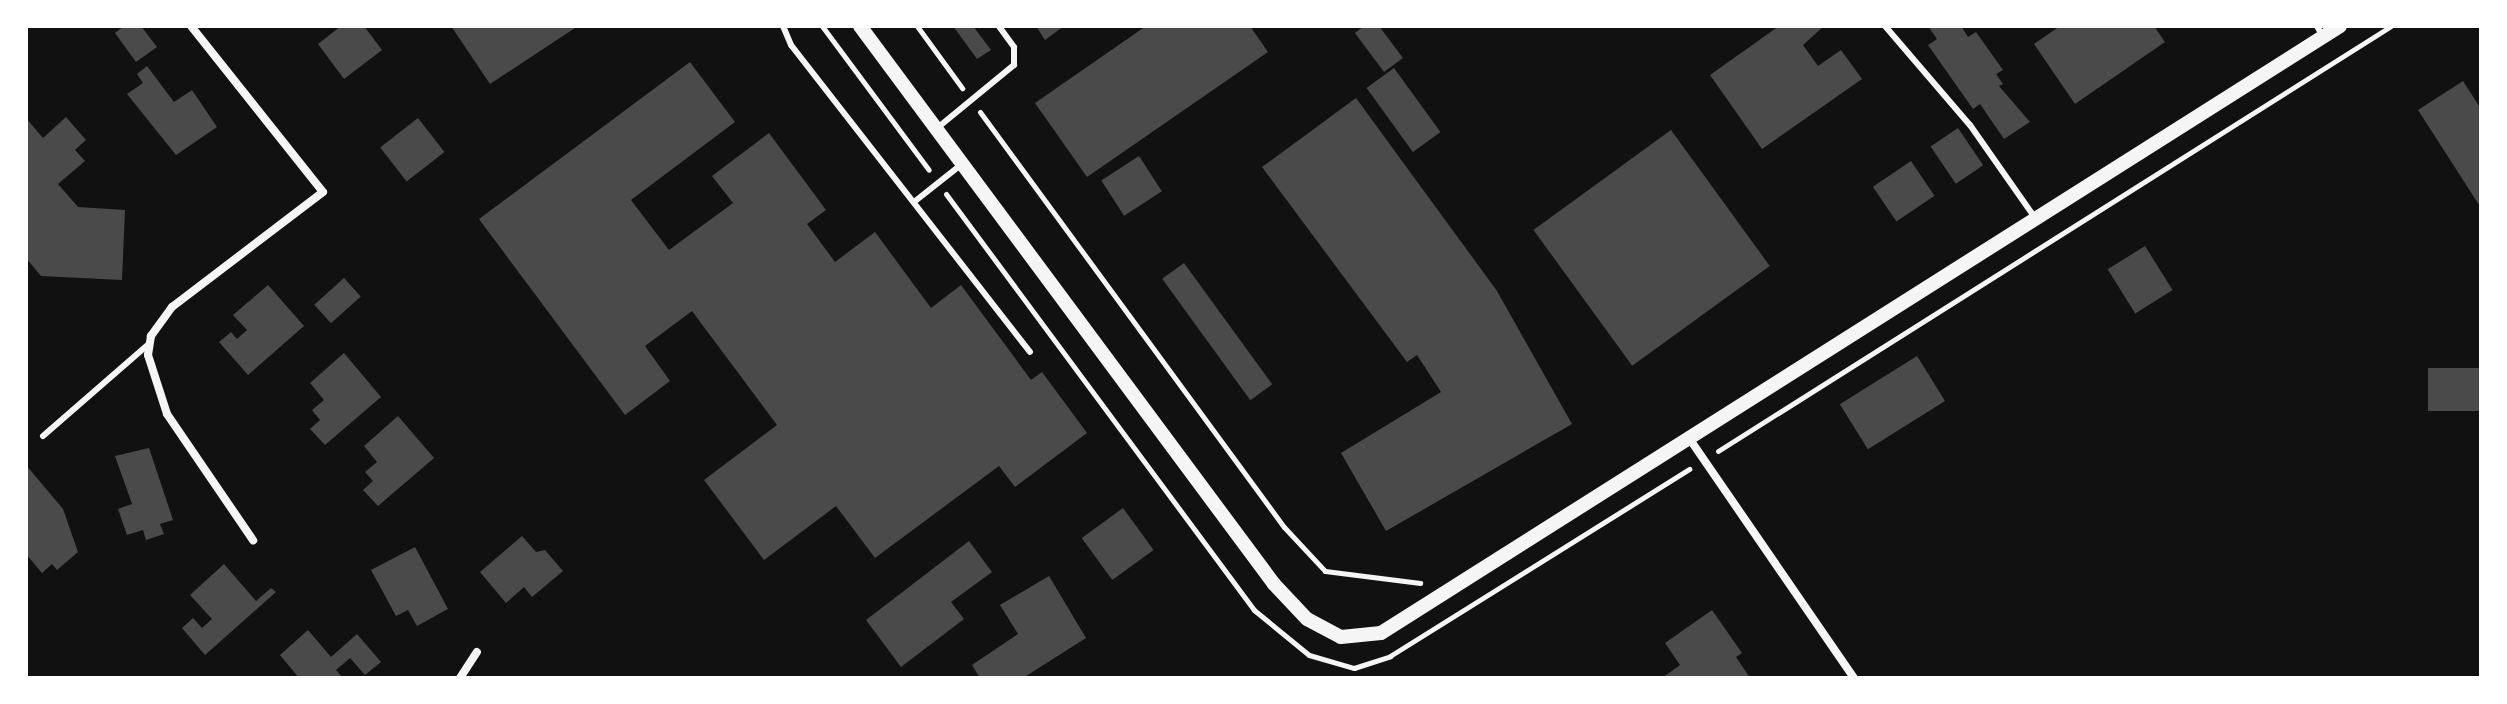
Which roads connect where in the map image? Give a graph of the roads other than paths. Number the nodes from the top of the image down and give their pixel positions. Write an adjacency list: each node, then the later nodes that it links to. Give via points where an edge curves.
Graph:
1 (191, 26): 12 (street, via 323,192 172,307)
2 (783, 26): 10 (lane, via 791,45)
3 (860, 26): 8 (street)
4 (999, 26): 8 (lane, via 1014,47 1014,65)
5 (1885, 26): 11 (lane, via 1970,125)
6 (2340, 26): 7 (street)
7 (2320, 31): 11 (street)
8 (936, 129): 9 (street)
9 (962, 164): 10 (lane); 15 (street, via 1274,584 1307,619 1341,637 1381,633)
10 (914, 202): 13 (lane)
11 (2035, 218): 15 (street)
12 (150, 343): 14 (lane); 16 (street, via 148,355 167,414)
13 (1030, 352)
14 (43, 436)
15 (1688, 437): 19 (street)
16 (253, 540)
17 (477, 652): 18 (street)
18 (460, 678)
19 (1854, 678)

